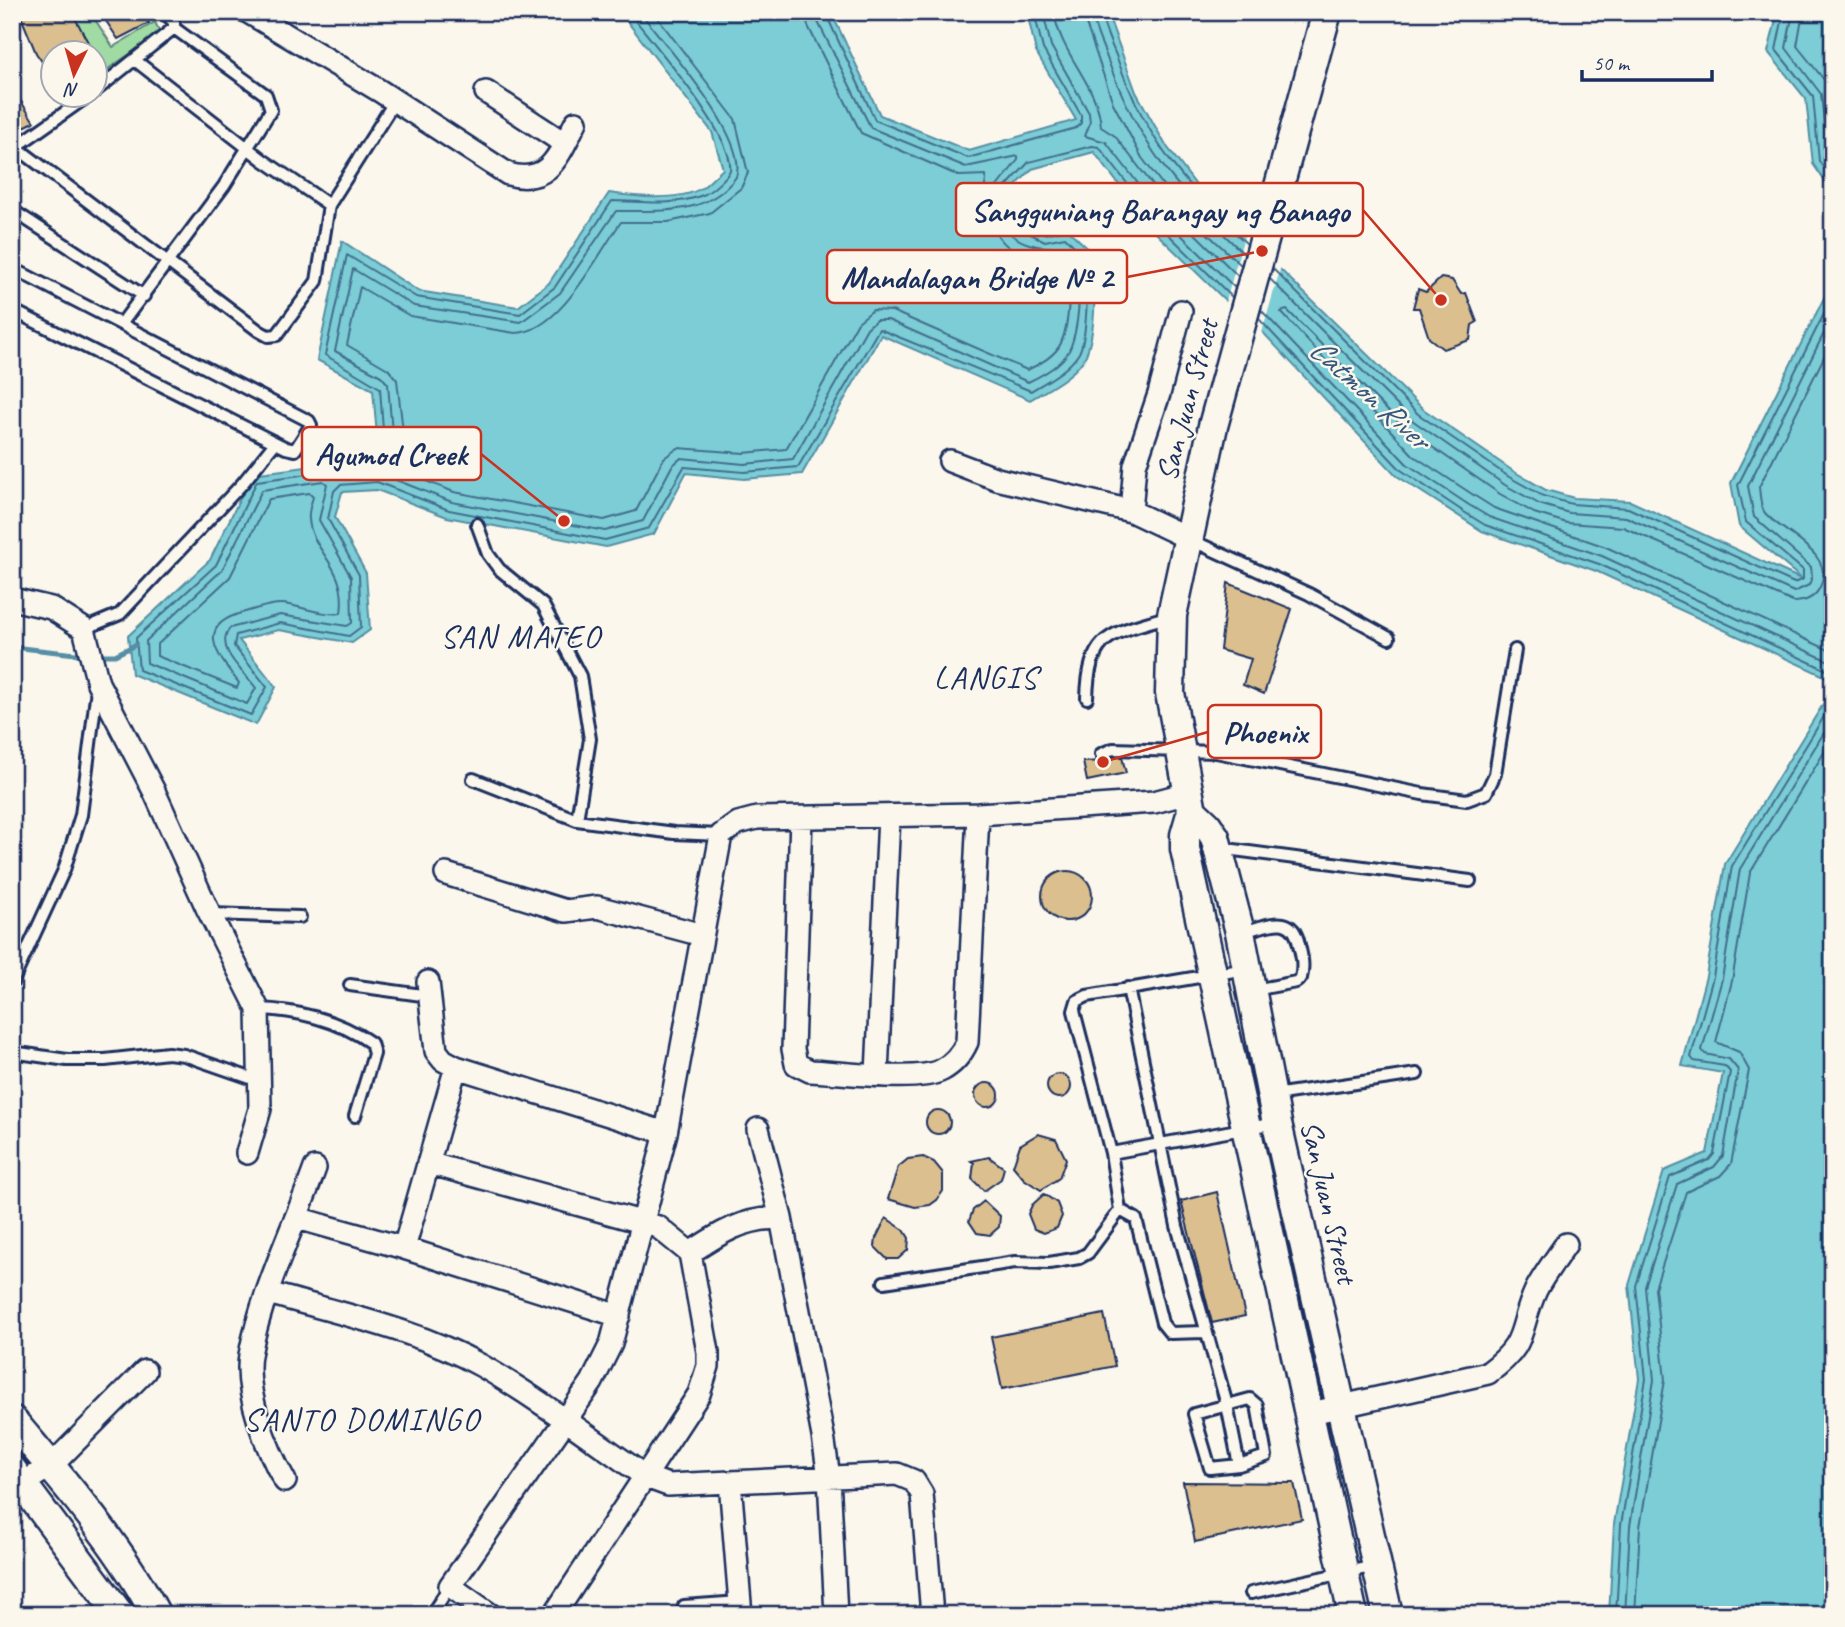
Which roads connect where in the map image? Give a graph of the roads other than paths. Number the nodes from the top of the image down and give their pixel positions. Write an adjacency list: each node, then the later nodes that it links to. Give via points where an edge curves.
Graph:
1 (164, 12): 4 (lane)
2 (248, 12): 8 (street)
3 (1326, 12): 26 (main road, San Juan Street)
4 (174, 28): 5 (lane); 13 (lane, via 271,103)
5 (136, 61): 6 (lane); 13 (lane)
6 (108, 82)
7 (486, 92): 11 (street)
8 (395, 101): 11 (street, via 521,178 545,172); 14 (lane)
9 (71, 108): 12 (lane)
10 (576, 122): 11 (street)
11 (565, 143)
12 (14, 148): 16 (lane)
13 (248, 149): 14 (lane); 16 (lane)
14 (329, 205): 16 (lane, via 317,281 277,335 259,331)
15 (12, 209): 18 (lane)
16 (167, 264): 18 (lane)
17 (12, 268): 21 (lane)
18 (144, 296): 21 (lane)
19 (12, 310): 22 (lane)
20 (1181, 311): 24 (street, via 1135,465)
21 (122, 323): 22 (lane, via 309,421 295,450)
22 (275, 443): 29 (lane, via 120,614)
23 (950, 461): 24 (street, via 997,479)
24 (1131, 511): 26 (street)
25 (477, 524): 41 (lane, via 499,569 543,605 580,676 590,739)
26 (1188, 538): 28 (main road, San Juan Street); 30 (lane, via 1310,594)
27 (12, 599): 29 (street, via 51,608)
28 (1172, 615): 33 (lane, via 1117,632 1093,652); 34 (main road, San Juan Street, via 1170,693)
29 (85, 633): 32 (street)
30 (1389, 638)
31 (1515, 650): 34 (lane, via 1495,774 1486,793 1467,800 1216,752)
32 (97, 679): 46 (street); 52 (lane, via 81,815 64,870)
33 (1087, 698)
34 (1180, 750): 35 (lane, via 1113,748); 37 (main road, San Juan Street)
35 (1101, 754)
36 (473, 779): 41 (lane)
37 (1190, 802): 38 (street); 43 (main road, San Juan Street); 50 (main road, San Juan Street, via 1185,849)
38 (978, 814): 39 (street); 59 (street, via 967,1042 940,1071 918,1076)
39 (889, 816): 40 (street); 59 (street)
40 (801, 818): 42 (street, via 746,820); 59 (street, via 794,1057 801,1068 810,1070)
41 (577, 820): 42 (lane)
42 (721, 835): 49 (street)
43 (1218, 848): 45 (lane); 48 (main road, San Juan Street)
44 (446, 874): 49 (street, via 566,911 597,907)
45 (1470, 881)
46 (210, 914): 47 (lane); 56 (street)
47 (300, 917)
48 (1240, 932): 51 (main road, San Juan Street); 51 (lane, via 1282,923 1297,931 1301,978 1296,982)
49 (702, 935): 67 (street)
50 (1211, 976): 51 (lane); 54 (lane); 66 (main road, San Juan Street)
51 (1249, 980): 62 (main road, San Juan Street)
52 (12, 983)
53 (350, 985): 55 (lane)
54 (1128, 988): 68 (lane); 70 (lane, via 1087,996 1077,1001 1074,1012)
55 (429, 989): 58 (street, via 436,1051)
56 (258, 1009): 61 (street); 63 (lane, via 309,1015 371,1043 374,1054)
57 (12, 1052): 61 (lane, via 68,1060 184,1055)
58 (456, 1067): 67 (street); 71 (street)
59 (877, 1074)
60 (1417, 1074): 62 (lane)
61 (260, 1081): 69 (street, via 260,1109)
62 (1271, 1095): 64 (main road, San Juan Street)
63 (355, 1116)
64 (1277, 1123): 66 (lane); 86 (main road, San Juan Street)
65 (758, 1129): 75 (street)
66 (1244, 1129): 68 (lane); 87 (main road, San Juan Street)
67 (666, 1133): 76 (street)
68 (1160, 1144): 70 (lane); 83 (lane)
69 (247, 1153)
70 (1111, 1153): 73 (lane)
71 (428, 1163): 76 (street); 78 (street)
72 (315, 1168): 74 (street)
73 (1120, 1210): 80 (lane, via 1088,1253 1079,1258 1015,1262); 83 (lane, via 1136,1219 1162,1323 1170,1333)
74 (297, 1218): 78 (street); 81 (street)
75 (780, 1218): 79 (street, via 738,1223); 93 (street)
76 (645, 1223): 79 (street, via 658,1227); 82 (street)
77 (1566, 1244): 86 (street, via 1536,1290 1521,1341 1510,1357 1488,1373)
78 (404, 1248): 82 (street)
79 (690, 1253): 94 (street, via 708,1366 699,1394)
80 (884, 1282)
81 (269, 1293): 89 (street, via 399,1330 446,1349 482,1366); 95 (street, via 250,1356 253,1395 272,1459)
82 (619, 1316): 89 (street, via 603,1363)
83 (1205, 1332): 85 (lane)
84 (145, 1371): 91 (street)
85 (1227, 1405): 90 (lane); 90 (lane, via 1255,1401 1267,1448 1262,1460); 90 (lane, via 1197,1411 1193,1420 1210,1468)
86 (1341, 1407): 87 (street); 97 (main road, San Juan Street)
87 (1307, 1414): 98 (main road, San Juan Street)
88 (12, 1420): 91 (main road)
89 (566, 1421): 94 (street); 99 (street)
90 (1239, 1465)
91 (51, 1466): 92 (street); 104 (main road, via 142,1587)
92 (18, 1476): 103 (main road)
93 (829, 1477): 96 (street); 108 (street); 109 (street, via 897,1474 914,1480 922,1494)
94 (646, 1478): 96 (street, via 668,1485); 107 (street)
95 (285, 1481)
96 (730, 1482): 102 (street)
97 (1375, 1566): 98 (lane); 111 (main road, San Juan Street)
98 (1342, 1572): 100 (lane); 110 (main road, San Juan Street)
99 (450, 1587): 105 (lane); 106 (street)
100 (1251, 1592)
101 (684, 1606): 102 (lane)
102 (740, 1608)
103 (120, 1615)
104 (156, 1615)
105 (431, 1615)
106 (491, 1615)
107 (554, 1615)
108 (836, 1615)
109 (932, 1615)
110 (1353, 1615)
111 (1388, 1615)

